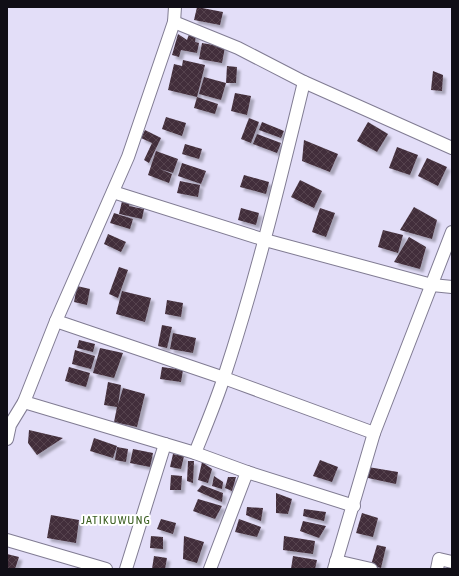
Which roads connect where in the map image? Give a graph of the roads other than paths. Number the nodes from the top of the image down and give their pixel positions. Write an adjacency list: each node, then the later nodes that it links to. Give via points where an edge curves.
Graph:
1 (175, 7): 2 (street)
2 (174, 22): 3 (street, via 238,48); 5 (street, via 144,113)
3 (304, 82): 4 (street); 7 (street)
4 (452, 148)
5 (113, 192): 7 (street); 10 (street)
6 (452, 232): 8 (street)
7 (265, 240): 8 (street); 11 (street)
8 (432, 285): 9 (street); 14 (street)
9 (452, 287)
10 (56, 321): 11 (street); 12 (street)
11 (224, 378): 14 (street); 17 (street)
12 (24, 402): 13 (street); 16 (street)
13 (8, 425): 15 (street)
14 (374, 433): 19 (street)
15 (7, 439)
16 (165, 444): 17 (street); 24 (street)
17 (195, 453): 18 (street)
18 (247, 472): 19 (street); 25 (street)
19 (354, 506): 22 (street)
20 (7, 540): 23 (street)
21 (452, 562): 27 (street, via 439,559)
22 (335, 565): 26 (street)
23 (106, 569)
24 (126, 569)
25 (210, 569)
26 (371, 569)
27 (437, 569)

